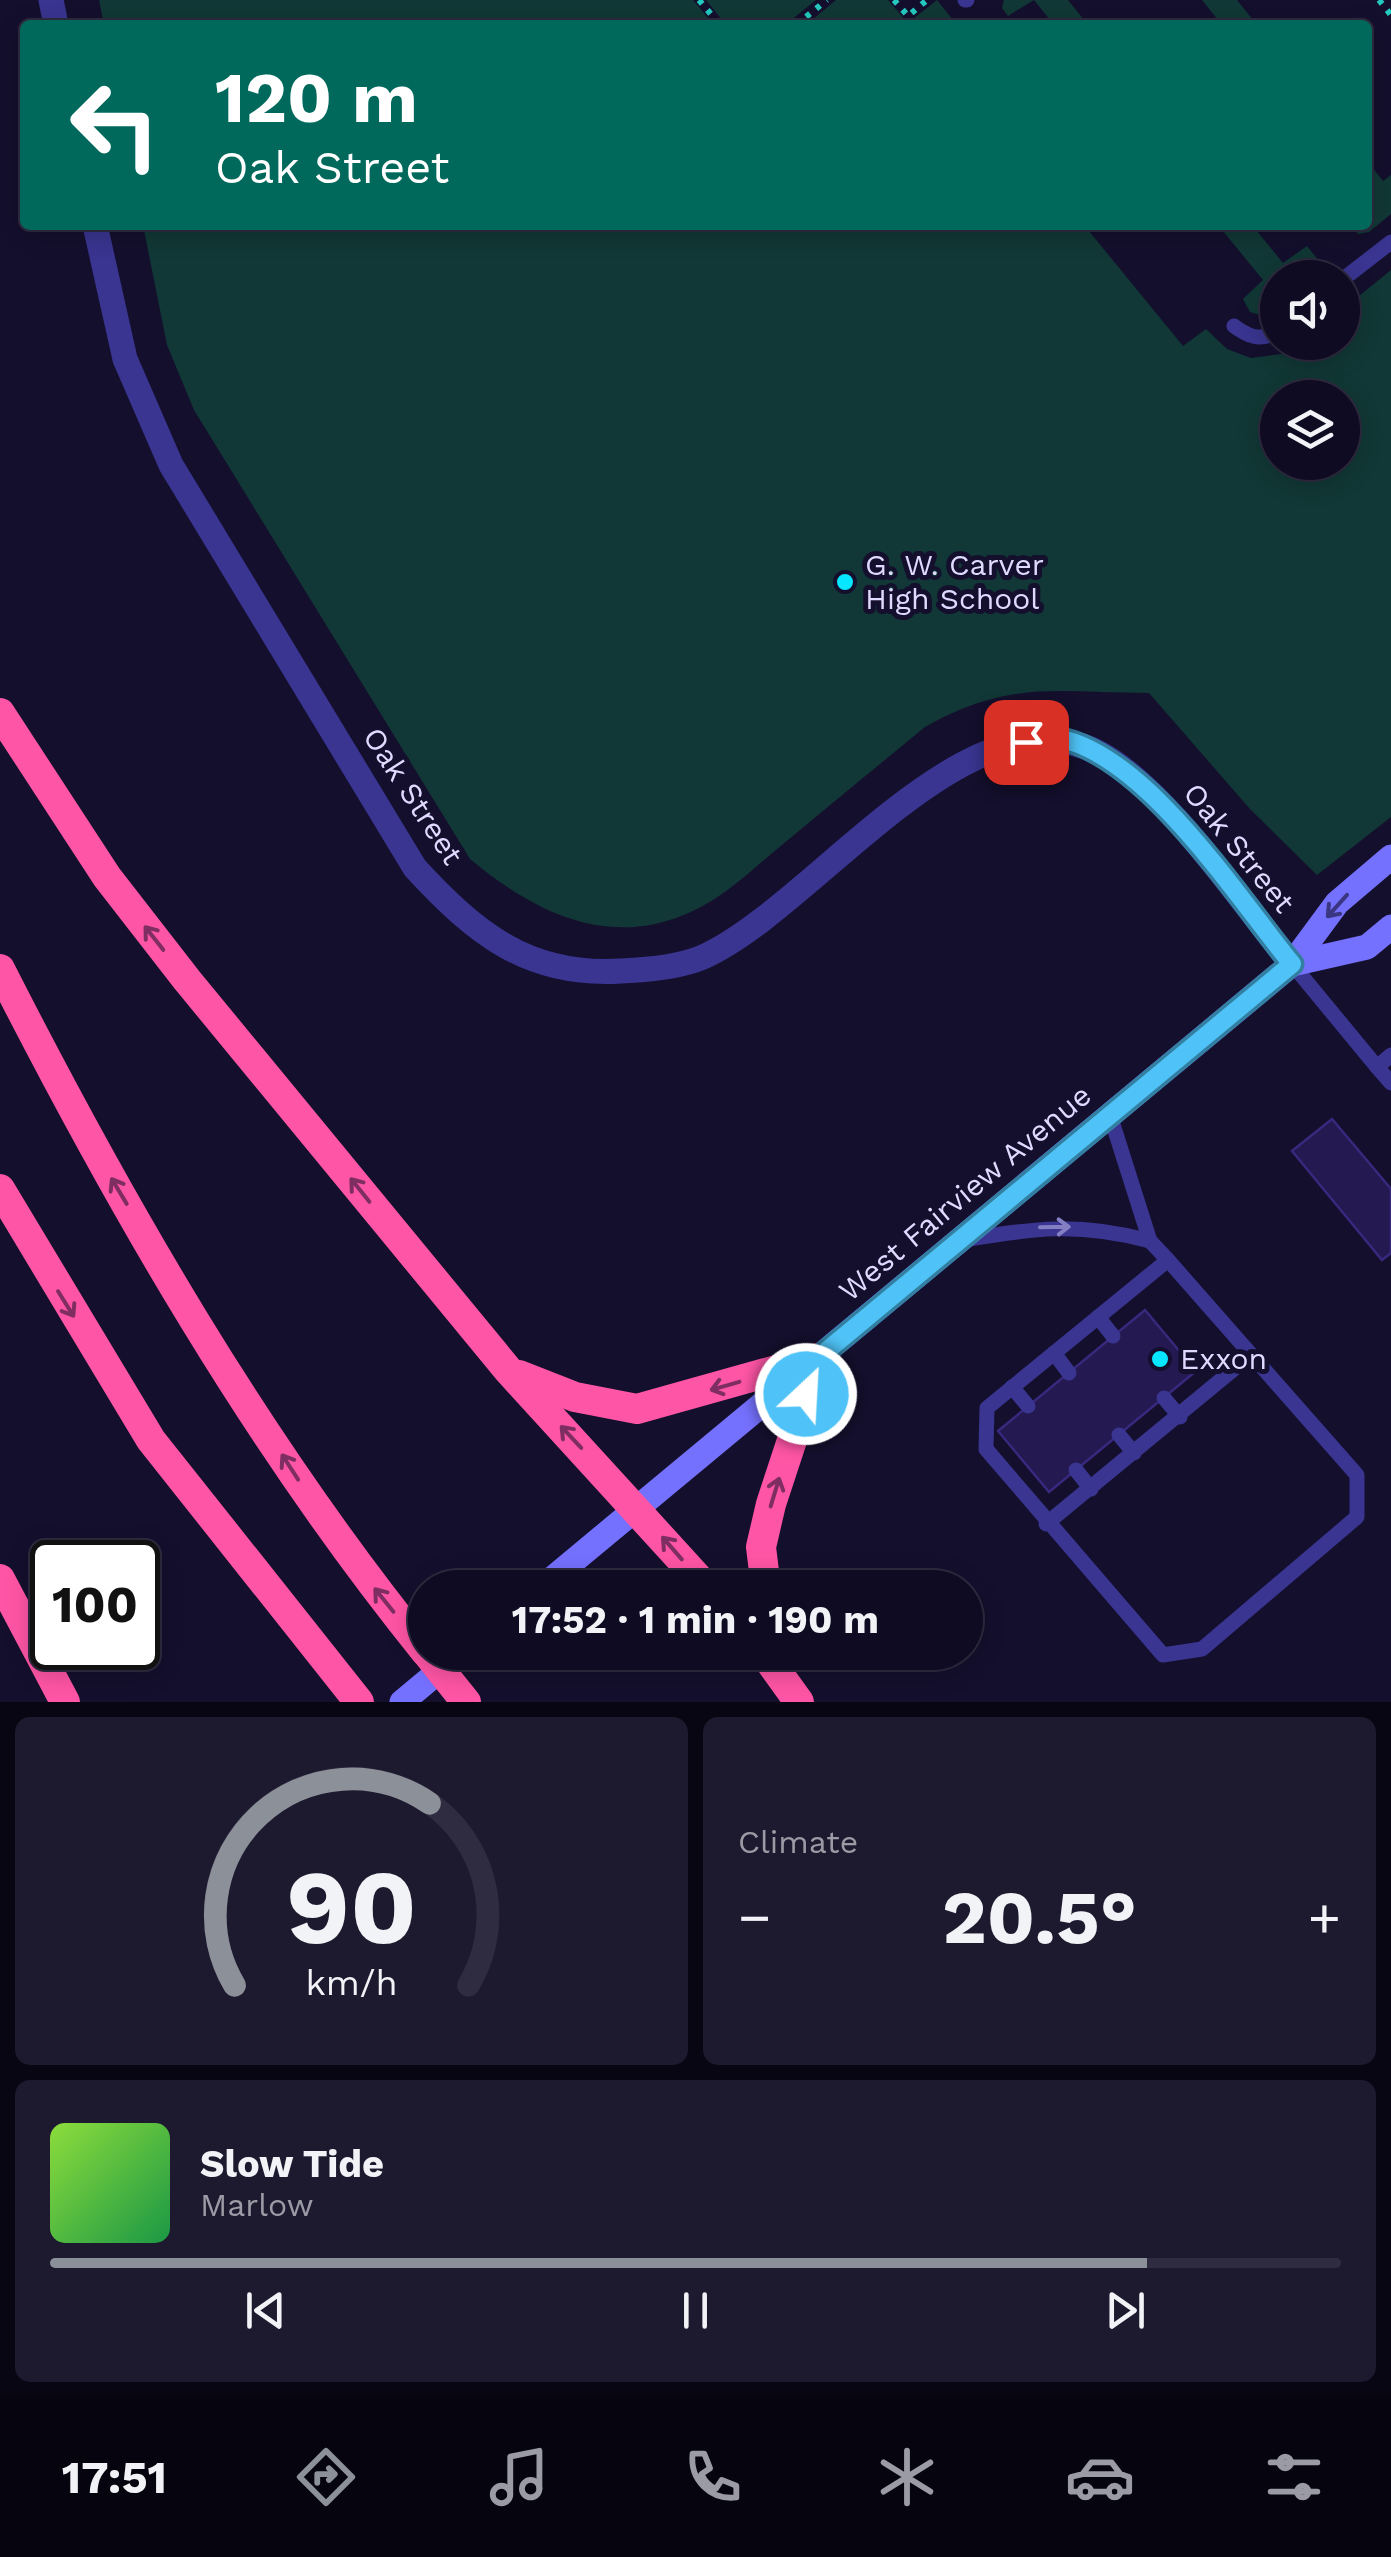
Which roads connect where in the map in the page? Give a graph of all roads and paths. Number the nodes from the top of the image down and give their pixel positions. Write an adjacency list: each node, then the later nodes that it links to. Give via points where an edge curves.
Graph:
1 (700, 0): 7 (path)
2 (827, 0): 8 (path)
3 (894, 0): 4 (path, via 908,16)
4 (927, 0)
5 (1379, 0): 6 (path)
6 (1391, 15)
7 (716, 20)
8 (802, 20)
9 (96, 230): 17 (street, Oak Street, via 125,359 170,466 414,868 461,917 520,956 580,974 700,958 760,924 943,773 998,747 1054,737 1098,753 1145,784)
10 (1391, 242): 11 (lane)
11 (1360, 266)
12 (1234, 326): 13 (lane)
13 (1260, 338)
14 (0, 713): 32 (highway, one-way to 14, via 107,877)
15 (1391, 857): 17 (main road, West Fairview Avenue, one-way to 17, via 1338,903)
16 (1391, 928): 17 (main road, West Fairview Avenue, via 1366,947)
17 (1292, 964): 20 (lane); 22 (main road, West Fairview Avenue)
18 (0, 969): 48 (highway, one-way to 18, via 343,1549 194,1316 74,1114)
19 (1391, 1055): 20 (lane)
20 (1377, 1067): 21 (lane)
21 (1391, 1083)
22 (1110, 1115): 24 (main road, West Fairview Avenue); 25 (lane)
23 (0, 1189): 55 (highway, one-way to 55, via 151,1440)
24 (959, 1241): 25 (lane, one-way to 25, via 1049,1226 1103,1228); 31 (main road, West Fairview Avenue)
25 (1150, 1241): 26 (lane)
26 (1168, 1260): 27 (lane); 30 (lane)
27 (1098, 1317): 28 (lane); 29 (lane)
28 (1113, 1336)
29 (1054, 1353): 33 (lane); 34 (lane)
30 (1251, 1355): 37 (lane); 43 (lane, via 1357,1475 1357,1517 1202,1649 1162,1656)
31 (818, 1358): 32 (highway, one-way to 32, via 637,1408 575,1397); 42 (main road, West Fairview Avenue); 46 (highway, one-way to 31, via 770,1504)
32 (508, 1370): 42 (highway, one-way to 32)
33 (1069, 1373)
34 (1012, 1387): 36 (lane); 43 (lane, via 987,1408 986,1450)
35 (1164, 1398): 37 (lane)
36 (1028, 1406)
37 (1180, 1417): 39 (lane)
38 (1118, 1435): 39 (lane)
39 (1134, 1453): 41 (lane)
40 (1076, 1470): 41 (lane)
41 (1091, 1489): 43 (lane)
42 (638, 1508): 44 (main road, West Fairview Avenue); 45 (highway, one-way to 42)
43 (1046, 1524)
44 (563, 1570)
45 (691, 1570)
46 (764, 1570)
47 (0, 1580): 54 (highway)
48 (408, 1631)
49 (440, 1670): 57 (highway, bridge)
50 (440, 1670): 56 (main road)
51 (776, 1670): 53 (highway)
52 (786, 1670): 53 (highway)
53 (796, 1698)
54 (64, 1702)
55 (359, 1702)
56 (402, 1702)
57 (466, 1702)

